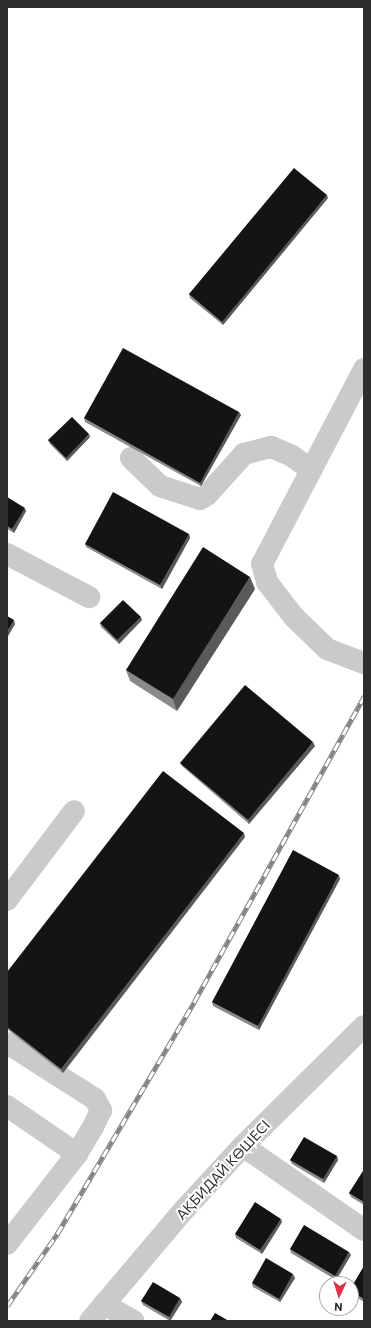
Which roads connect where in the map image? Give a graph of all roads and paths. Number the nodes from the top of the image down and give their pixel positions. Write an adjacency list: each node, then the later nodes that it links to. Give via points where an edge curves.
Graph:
1 (364, 369): 3 (street)
2 (131, 458): 3 (street, via 160,486 200,499 207,495 244,454 271,447 292,456)
3 (311, 470): 6 (street, via 262,564 267,582 294,617 327,649)
4 (7, 554): 5 (street)
5 (89, 597)
6 (364, 663)
7 (74, 811): 8 (street)
8 (7, 900)
9 (364, 1026): 12 (street, АҚБИДАЙ КӨШЕСІ)
10 (7, 1043): 13 (street, via 95,1099 101,1110)
11 (7, 1106): 13 (street)
12 (243, 1146): 14 (street); 16 (street, АҚБИДАЙ КӨШЕСІ, via 183,1211)
13 (77, 1154): 15 (street)
14 (364, 1230)
15 (7, 1244)
16 (104, 1304): 17 (street, АҚБИДАЙ КӨШЕСІ); 18 (street)
17 (90, 1321)
18 (134, 1321)

